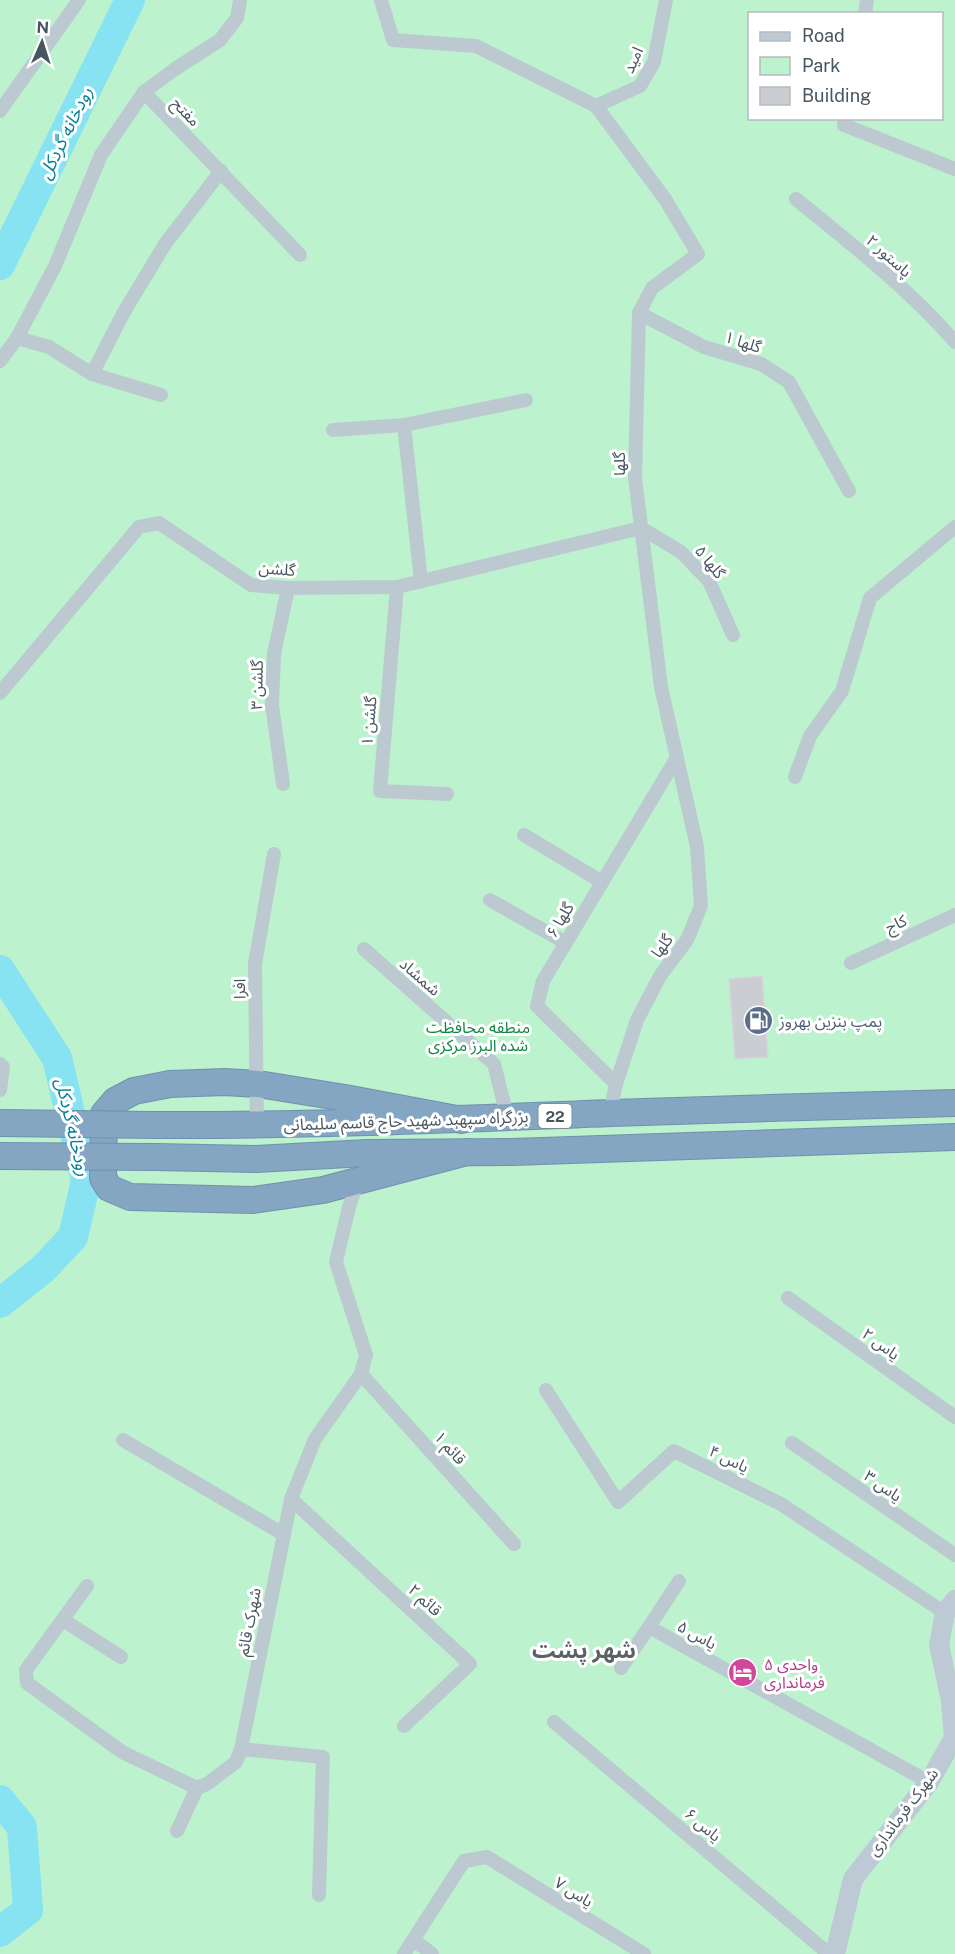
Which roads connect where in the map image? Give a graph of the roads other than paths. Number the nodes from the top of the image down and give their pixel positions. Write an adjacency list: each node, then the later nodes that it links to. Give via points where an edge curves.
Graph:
1 (79, 0): 7 (street)
2 (240, 0): 5 (street, مفتح, via 237,18 220,40)
3 (381, 0): 6 (street, گلها, via 393,40 476,46)
4 (666, 0): 6 (street, امید, via 654,62 640,86)
5 (144, 92): 10 (street, مفتح); 14 (street, via 101,155 55,266)
6 (596, 106): 13 (street, گلها, via 665,200 698,254 652,288)
7 (0, 111)
8 (845, 122): 9 (street)
9 (955, 169)
10 (221, 171): 12 (street, مفتح); 17 (street, via 165,244)
11 (796, 199): 15 (street, پاستور ۲, via 867,257)
12 (300, 255)
13 (639, 313): 22 (street, گلها ۱, via 704,347 761,364 789,382); 24 (street, گلها, via 635,478)
14 (17, 338): 16 (street); 17 (street, via 49,347)
15 (955, 342)
16 (0, 361)
17 (92, 374): 18 (street)
18 (161, 395)
19 (526, 400): 20 (street)
20 (404, 425): 21 (street); 25 (street)
21 (333, 430)
22 (849, 491)
23 (955, 526): 31 (street, via 870,598 842,691 810,736)
24 (641, 528): 25 (street, گلشن); 28 (street, گلها ۵, via 681,552 709,581); 30 (street, گلها, via 662,687)
25 (421, 581): 27 (street, گلشن)
26 (288, 588): 27 (street, گلشن); 29 (street, گلشن, via 252,585 159,523 139,527); 32 (street, گلشن ۳, via 274,654 272,705)
27 (397, 588): 33 (street, گلشن ۱, via 380,791)
28 (733, 635)
29 (0, 693)
30 (676, 759): 36 (street, گلها ۶); 44 (street, گلها, via 697,847 701,906 687,940 660,976 638,1020)
31 (795, 777)
32 (283, 784)
33 (447, 794)
34 (524, 835): 36 (street)
35 (274, 854): 43 (street, افرا, via 255,964)
36 (602, 882): 39 (street, گلها ۶)
37 (490, 900): 39 (street)
38 (955, 915): 41 (street, کاج)
39 (566, 943): 44 (street, گلها ۶, via 543,981 537,1006)
40 (364, 949): 48 (street, شمشاد, via 494,1064)
41 (851, 963)
42 (0, 1064): 45 (street)
43 (258, 1084): 49 (highway); 51 (street, افرا); 56 (highway, via 170,1084 135,1091 115,1101 104,1114 103,1178 109,1188 130,1197 254,1200 323,1190)
44 (616, 1084): 47 (street, گلها)
45 (0, 1090)
46 (955, 1103): 47 (highway, بزرگراه سپهبد شهید حاج قاسم سلیمانی / 22)
47 (610, 1113): 48 (highway, بزرگراه سپهبد شهید حاج قاسم سلیمانی / 22)
48 (508, 1119): 49 (highway, بزرگراه سپهبد شهید حاج قاسم سلیمانی / 22)
49 (462, 1120): 51 (highway, بزرگراه سپهبد شهید حاج قاسم سلیمانی / 22)
50 (0, 1123): 51 (highway, بزرگراه سپهبد شهید حاج قاسم سلیمانی / 22, bridge)
51 (257, 1126)
52 (955, 1137): 53 (highway, بزرگراه سپهبد شهید حاج قاسم سلیمانی / 22)
53 (467, 1152): 54 (highway, بزرگراه سپهبد شهید حاج قاسم سلیمانی / 22); 56 (highway)
54 (368, 1153): 55 (highway, بزرگراه سپهبد شهید حاج قاسم سلیمانی / 22, bridge, via 256,1159); 56 (street)
55 (0, 1156)
56 (358, 1180): 58 (street, via 336,1262 366,1355)
57 (788, 1298): 60 (street, یاس ۲)
58 (361, 1374): 63 (street, شهرک قائم, via 315,1439); 65 (street, قائم ۱)
59 (546, 1390): 69 (street, یاس ۴, via 618,1502 674,1450 781,1504)
60 (955, 1417)
61 (123, 1440): 64 (street)
62 (792, 1443): 66 (street, یاس ۳)
63 (291, 1498): 64 (street, شهرک قائم); 75 (street, قائم ۲, via 470,1664)
64 (283, 1534): 76 (street, شهرک قائم)
65 (514, 1544)
66 (955, 1556)
67 (679, 1581): 71 (street)
68 (87, 1586): 70 (street)
69 (950, 1606): 77 (street, شهرک فرمانداری, via 939,1645 954,1738)
70 (63, 1620): 72 (street); 78 (street, via 26,1670 27,1683 122,1752)
71 (649, 1627): 73 (street); 77 (street, یاس ۵)
72 (121, 1656)
73 (621, 1668)
74 (554, 1722): 85 (street, یاس ۶)
75 (404, 1726)
76 (241, 1749): 78 (street, شهرک قائم, via 237,1762); 80 (street, via 323,1757)
77 (929, 1782): 86 (street, شهرک فرمانداری, via 853,1879)
78 (197, 1788): 79 (street)
79 (177, 1831)
80 (319, 1894)
81 (414, 1940): 82 (street); 83 (street); 84 (street, یاس ۷, via 464,1861 488,1857)
82 (404, 1954)
83 (432, 1954)
84 (644, 1954)
85 (829, 1954)
86 (835, 1954)

